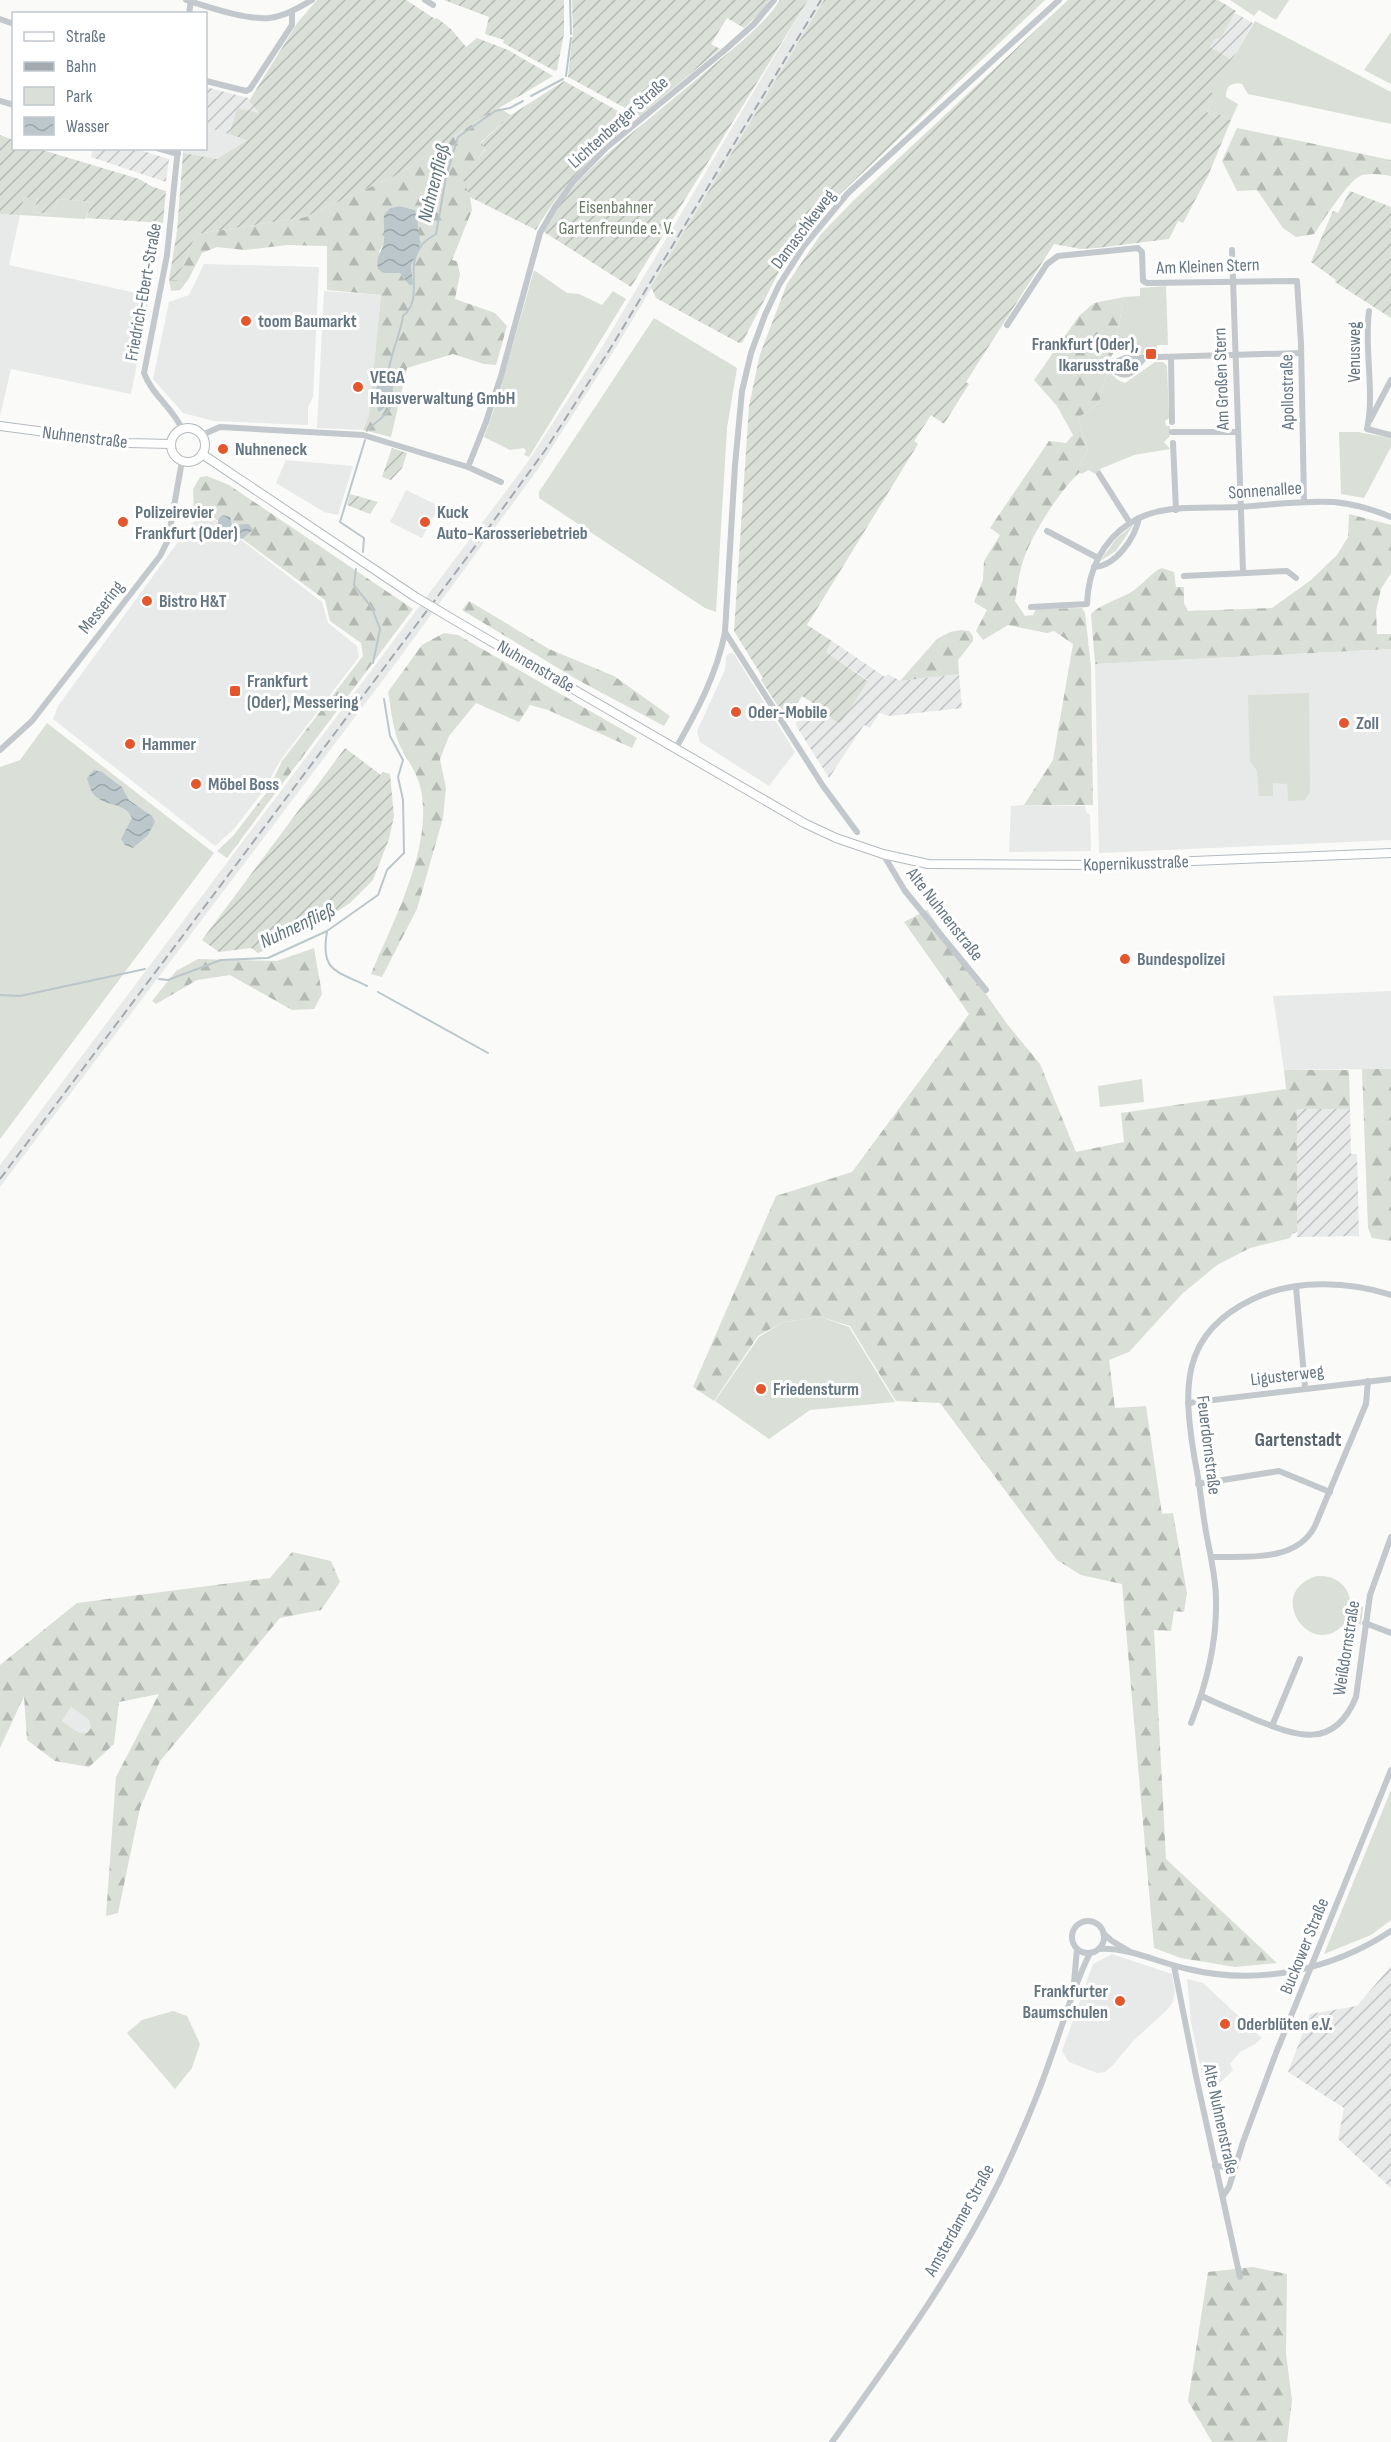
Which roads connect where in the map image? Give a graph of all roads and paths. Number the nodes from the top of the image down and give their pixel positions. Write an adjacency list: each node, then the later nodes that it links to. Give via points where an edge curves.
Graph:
1 (189, 0): 7 (street, via 248,16 268,18)
2 (312, 0): 7 (street)
3 (425, 0): 6 (street)
4 (774, 0): 34 (street, Lichtenberger Straße, via 725,50 606,148 555,207 540,233 501,376)
5 (1059, 0): 50 (street, Damaschkeweg, via 848,193 804,246 779,285 751,353 742,391)
6 (433, 4)
7 (292, 11): 8 (street, via 292,24 250,89)
8 (207, 81)
9 (178, 151): 25 (street, Friedrich-Ebert-Straße, via 167,255 144,373)
10 (1232, 250): 11 (street, Am Großen Stern)
11 (1233, 280): 12 (street, Am Kleinen Stern); 14 (street, Am Kleinen Stern, via 1147,283 1142,278 1142,252 1138,248 1063,255 1047,264); 16 (street, Am Großen Stern)
12 (1297, 281): 15 (street, Apollostraße)
13 (1369, 311): 20 (street, Venusweg)
14 (1007, 325)
15 (1301, 353): 16 (street); 37 (street, Apollostraße)
16 (1235, 355): 17 (street); 27 (street, Am Großen Stern)
17 (1171, 357): 18 (street); 22 (street)
18 (1144, 358): 18 (street, via 1118,361 1116,372 1130,374)
19 (1391, 380): 21 (street, Venusweg)
20 (1369, 393): 21 (street, Venusweg); 23 (street, Venusweg)
21 (1382, 396): 23 (street, Venusweg)
22 (1172, 422)
23 (1368, 423): 29 (street, via 1367,429)
24 (0, 426): 31 (main road, Nuhnenstraße)
25 (182, 429): 28 (main road, via 193,429); 31 (main road)
26 (1172, 432): 27 (street)
27 (1238, 432): 38 (street, Am Großen Stern)
28 (202, 435): 32 (main road); 34 (street, via 220,427 363,435)
29 (1391, 435)
30 (1173, 443): 39 (street)
31 (171, 444): 33 (main road)
32 (202, 454): 33 (main road, via 195,460); 51 (main road, Nuhnenstraße, bridge, via 414,596)
33 (182, 461): 52 (street, Messering, via 168,540 160,556 32,721)
34 (468, 466): 36 (street)
35 (1099, 474): 42 (street)
36 (501, 482)
37 (1304, 502): 38 (street, Sonnenallee); 40 (street, Sonnenallee, via 1352,504)
38 (1240, 507): 39 (street, Sonnenallee); 46 (street, Am Großen Stern)
39 (1176, 510): 41 (street, Sonnenallee)
40 (1391, 517)
41 (1139, 518): 42 (street, Sonnenallee); 45 (street, via 1124,549)
42 (1130, 523): 44 (street, Sonnenallee, via 1109,541)
43 (1047, 531): 44 (street)
44 (1098, 558): 45 (street, Sonnenallee)
45 (1094, 567): 49 (street, Sonnenallee, via 1087,604)
46 (1243, 571): 47 (street); 48 (street, via 1287,571)
47 (1184, 576)
48 (1296, 578)
49 (1031, 607)
50 (725, 632): 51 (street, Damaschkeweg, via 707,688); 53 (street, via 823,786)
51 (676, 748): 55 (main road, Nuhnenstraße, via 804,823)
52 (0, 750)
53 (857, 832)
54 (1391, 853): 55 (main road, Kopernikusstraße, via 1096,865 928,864)
55 (882, 854): 56 (street, Alte Nuhnenstraße, via 905,891)
56 (986, 990)
57 (1296, 1287): 58 (street, Feuerdornstraße, via 1348,1286); 61 (street); 62 (street, Feuerdornstraße, via 1258,1296 1233,1309 1213,1327 1195,1357 1188,1379)
58 (1391, 1295)
59 (1391, 1379): 60 (street, Ligusterweg)
60 (1368, 1381): 61 (street, Ligusterweg); 64 (street, via 1366,1404)
61 (1305, 1387): 62 (street, Ligusterweg)
62 (1188, 1402): 63 (street, Feuerdornstraße)
63 (1198, 1484): 64 (street, via 1279,1471); 66 (street, Feuerdornstraße)
64 (1330, 1492): 66 (street, via 1311,1533 1300,1545 1267,1555)
65 (1391, 1537): 67 (street, Weißdornstraße, via 1370,1595)
66 (1211, 1557): 70 (street, Feuerdornstraße, via 1216,1601 1210,1670)
67 (1365, 1623): 68 (street); 72 (street, Weißdornstraße, via 1356,1697 1345,1717 1316,1735 1292,1734)
68 (1391, 1633)
69 (1300, 1659): 72 (street)
70 (1203, 1696): 71 (street, Feuerdornstraße); 72 (street, Weißdornstraße)
71 (1191, 1723)
72 (1272, 1726)
73 (1391, 1770): 81 (street, Buckower Straße)
74 (1391, 1931): 81 (street, via 1369,1946)
75 (1104, 1934): 76 (street, via 1095,1922 1080,1923 1072,1936); 77 (street); 79 (street)
76 (1077, 1949): 78 (street); 82 (street, Amsterdamer Straße)
77 (1099, 1949): 78 (street); 79 (street)
78 (1090, 1953): 82 (street, Amsterdamer Straße)
79 (1135, 1954): 80 (street)
80 (1174, 1966): 81 (street, via 1234,1976); 83 (street, Alte Nuhnenstraße)
81 (1312, 1967): 84 (street, Buckower Straße)
82 (1073, 1992): 87 (street, Amsterdamer Straße, via 1037,2096 999,2182 920,2320)
83 (1215, 2166): 84 (street); 85 (street, Alte Nuhnenstraße)
84 (1235, 2168): 85 (street, Buckower Straße)
85 (1223, 2196): 86 (street, Alte Nuhnenstraße)
86 (1240, 2277)
87 (832, 2442)

